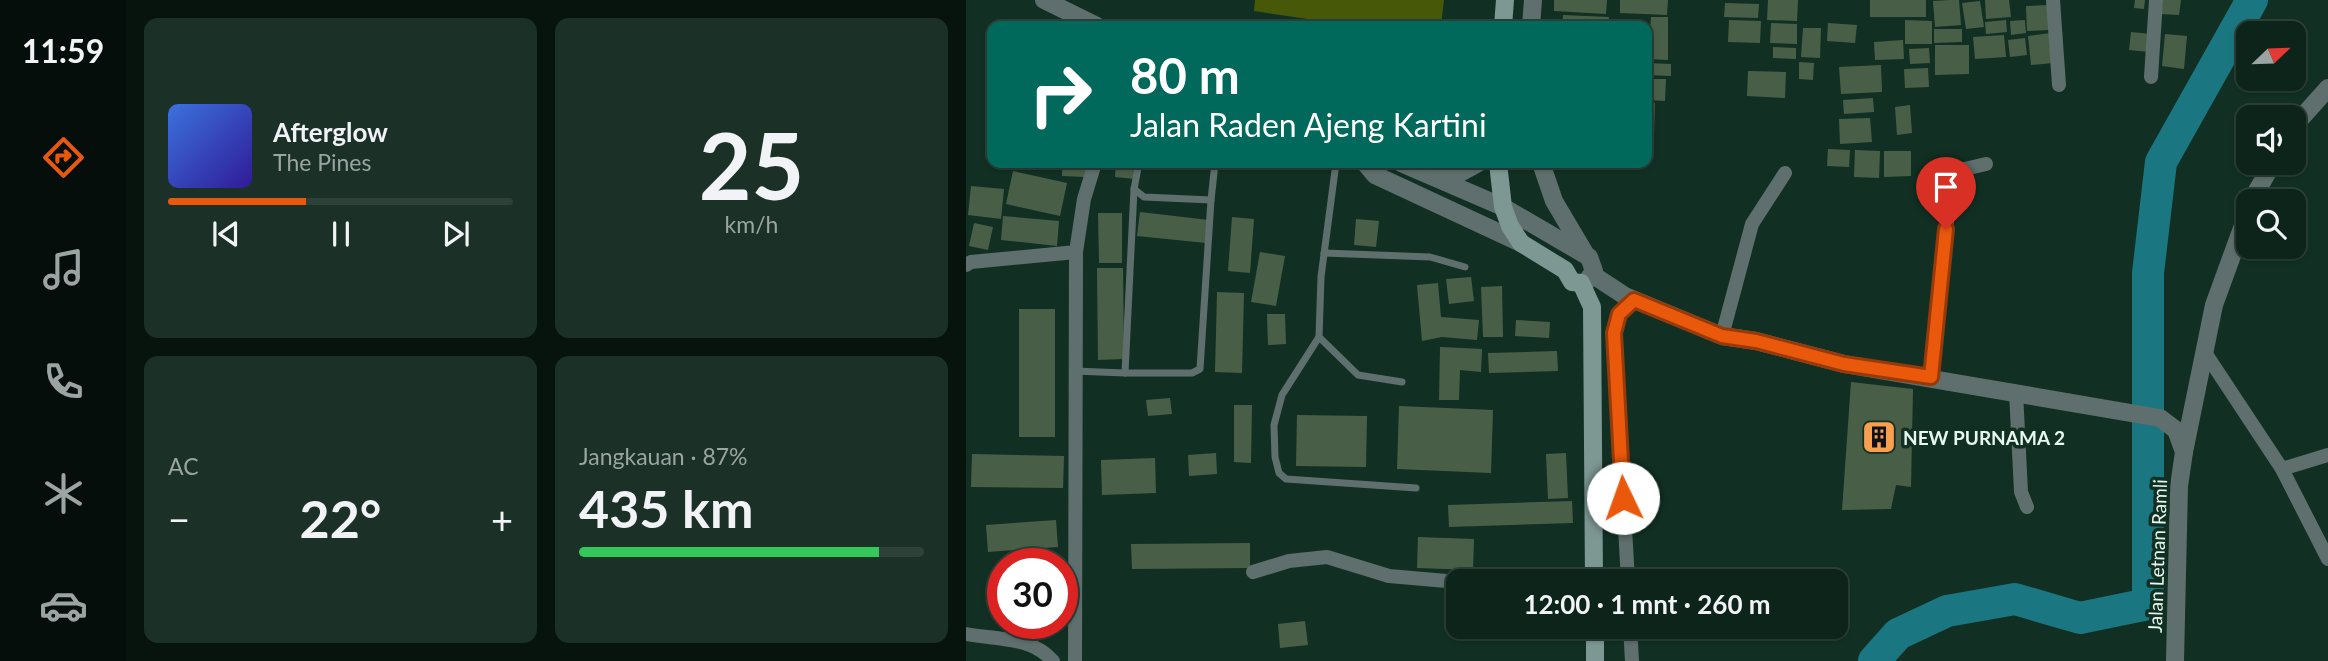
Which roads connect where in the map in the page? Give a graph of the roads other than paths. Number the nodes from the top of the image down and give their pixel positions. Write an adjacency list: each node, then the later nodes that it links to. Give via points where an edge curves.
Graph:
1 (1044, 0): 6 (street)
2 (1505, 0): 7 (main road)
3 (1532, 0): 8 (street)
4 (2053, 0): 10 (street)
5 (2156, 0): 9 (street)
6 (1087, 21)
7 (1503, 21)
8 (1531, 21)
9 (2151, 77)
10 (2059, 85)
11 (2328, 88): 12 (street)
12 (2306, 113)
13 (1986, 164): 43 (street, via 1952,172)
14 (1093, 168): 30 (street)
15 (1138, 168): 25 (lane)
16 (1214, 168): 26 (lane)
17 (1335, 168): 31 (lane)
18 (1370, 168): 28 (street, via 1375,175)
19 (1413, 168): 24 (street)
20 (1469, 168): 24 (street)
21 (1499, 168): 27 (main road)
22 (1543, 168): 32 (street, via 1554,201)
23 (1785, 173): 38 (street, via 1752,224)
24 (1433, 176): 27 (street)
25 (1134, 189): 26 (lane, via 1144,197); 42 (lane)
26 (1211, 200): 42 (lane, via 1199,369 1192,373)
27 (1503, 207): 28 (main road); 32 (street)
28 (1521, 243): 35 (main road)
29 (2236, 245): 40 (street, Jalan Letnan Ramli, via 2214,305)
30 (1076, 252): 33 (street); 41 (street)
31 (1324, 253): 34 (lane, via 1430,257); 39 (lane)
32 (1586, 255): 35 (street, via 1572,256); 36 (street, via 1593,261)
33 (966, 265)
34 (1465, 267)
35 (1565, 270): 36 (main road, via 1572,282)
36 (1587, 279): 37 (street); 54 (main road, via 1594,338)
37 (1634, 300): 38 (street); 55 (street, via 1619,314 1614,333)
38 (1722, 336): 43 (street, via 1844,364)
39 (1318, 337): 44 (lane, via 1358,375); 51 (lane, via 1282,396 1274,425 1279,473 1286,479)
40 (2204, 351): 46 (street, Jalan Letnan Ramli); 50 (street)
41 (1074, 371): 42 (lane); 62 (street)
42 (1125, 373)
43 (1931, 377): 45 (street)
44 (1402, 382)
45 (2016, 392): 47 (street); 52 (street, via 2021,492)
46 (2193, 407): 47 (street); 48 (street, Jalan Letnan Ramli)
47 (2158, 418): 48 (street, via 2176,430)
48 (2184, 452): 65 (street, Jalan Letnan Ramli, via 2179,486)
49 (2328, 454): 50 (street)
50 (2282, 469): 53 (street)
51 (1416, 488)
52 (2027, 507)
53 (2328, 559)
54 (1594, 569)
55 (1627, 569)
56 (1253, 572): 57 (street, via 1289,561 1327,557 1389,576)
57 (1446, 581)
58 (966, 634): 61 (street, via 1028,643)
59 (1595, 639): 63 (main road)
60 (1631, 639): 64 (street)
61 (1053, 661)
62 (1075, 661)
63 (1595, 661)
64 (1632, 661)
65 (2175, 661)

